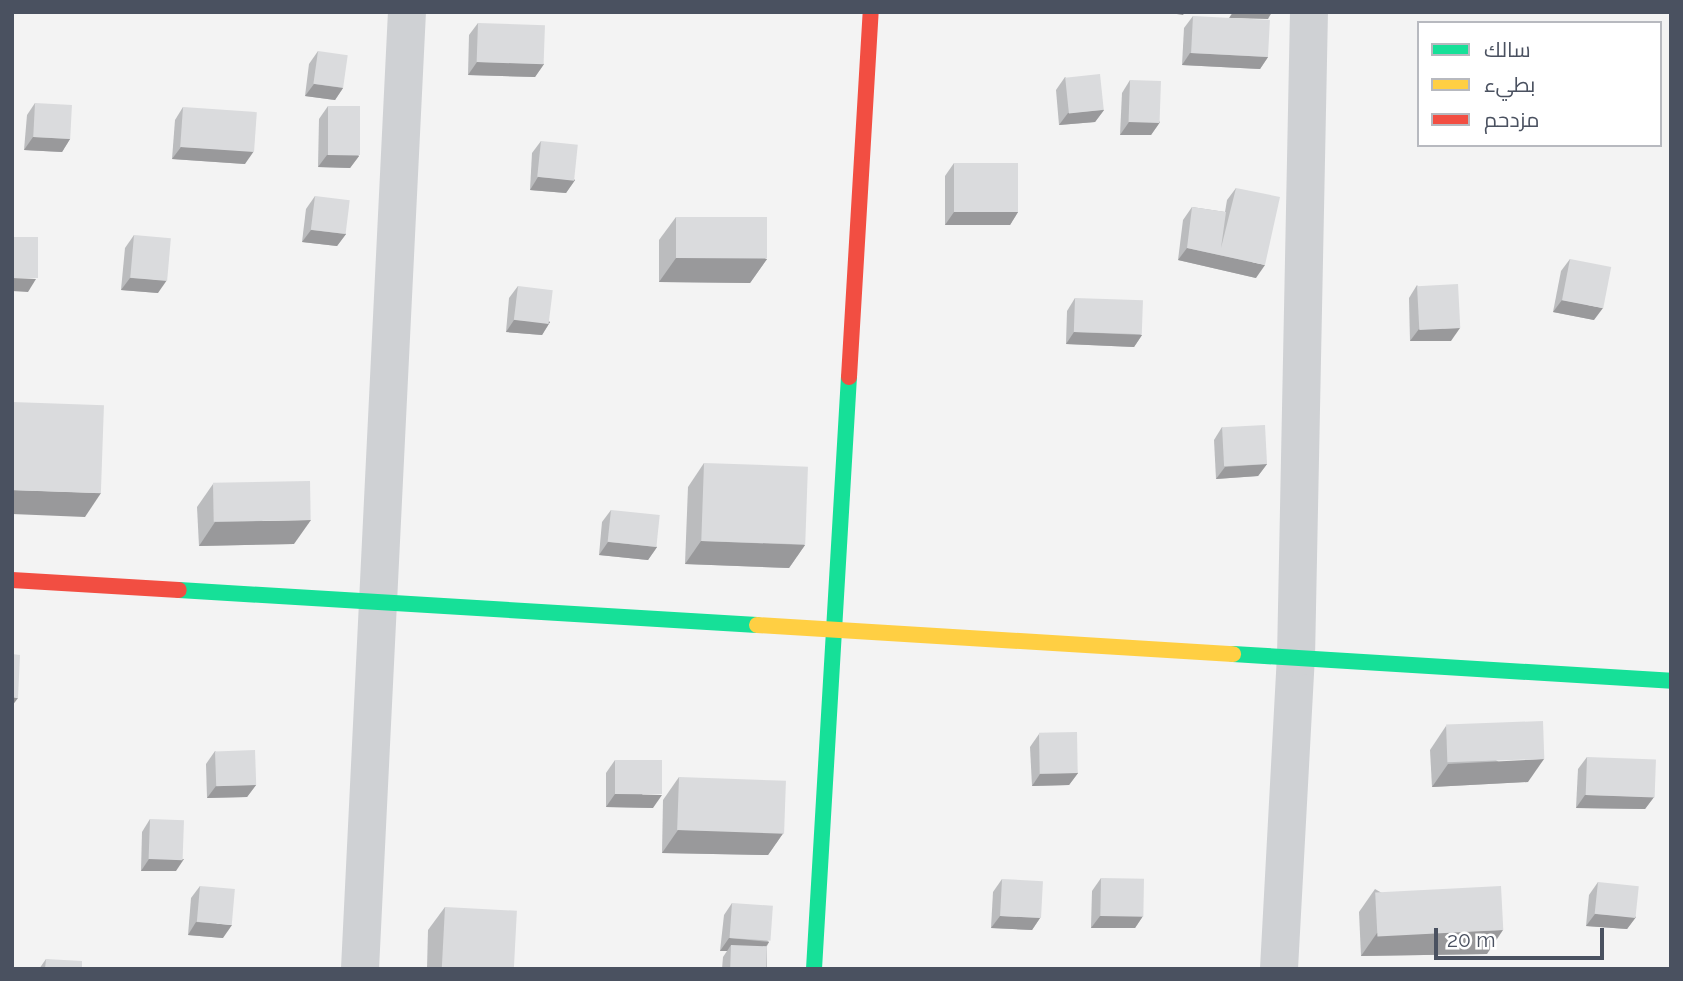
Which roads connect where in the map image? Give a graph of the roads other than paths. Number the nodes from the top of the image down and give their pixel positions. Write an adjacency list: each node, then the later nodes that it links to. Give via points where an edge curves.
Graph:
1 (407, 12): 5 (street)
2 (871, 12): 6 (street)
3 (1309, 12): 7 (street)
4 (12, 580): 5 (street)
5 (378, 603): 6 (street); 9 (street)
6 (834, 630): 7 (street); 10 (street)
7 (1296, 658): 8 (street); 11 (street)
8 (1671, 681)
9 (360, 969)
10 (814, 969)
11 (1279, 969)

